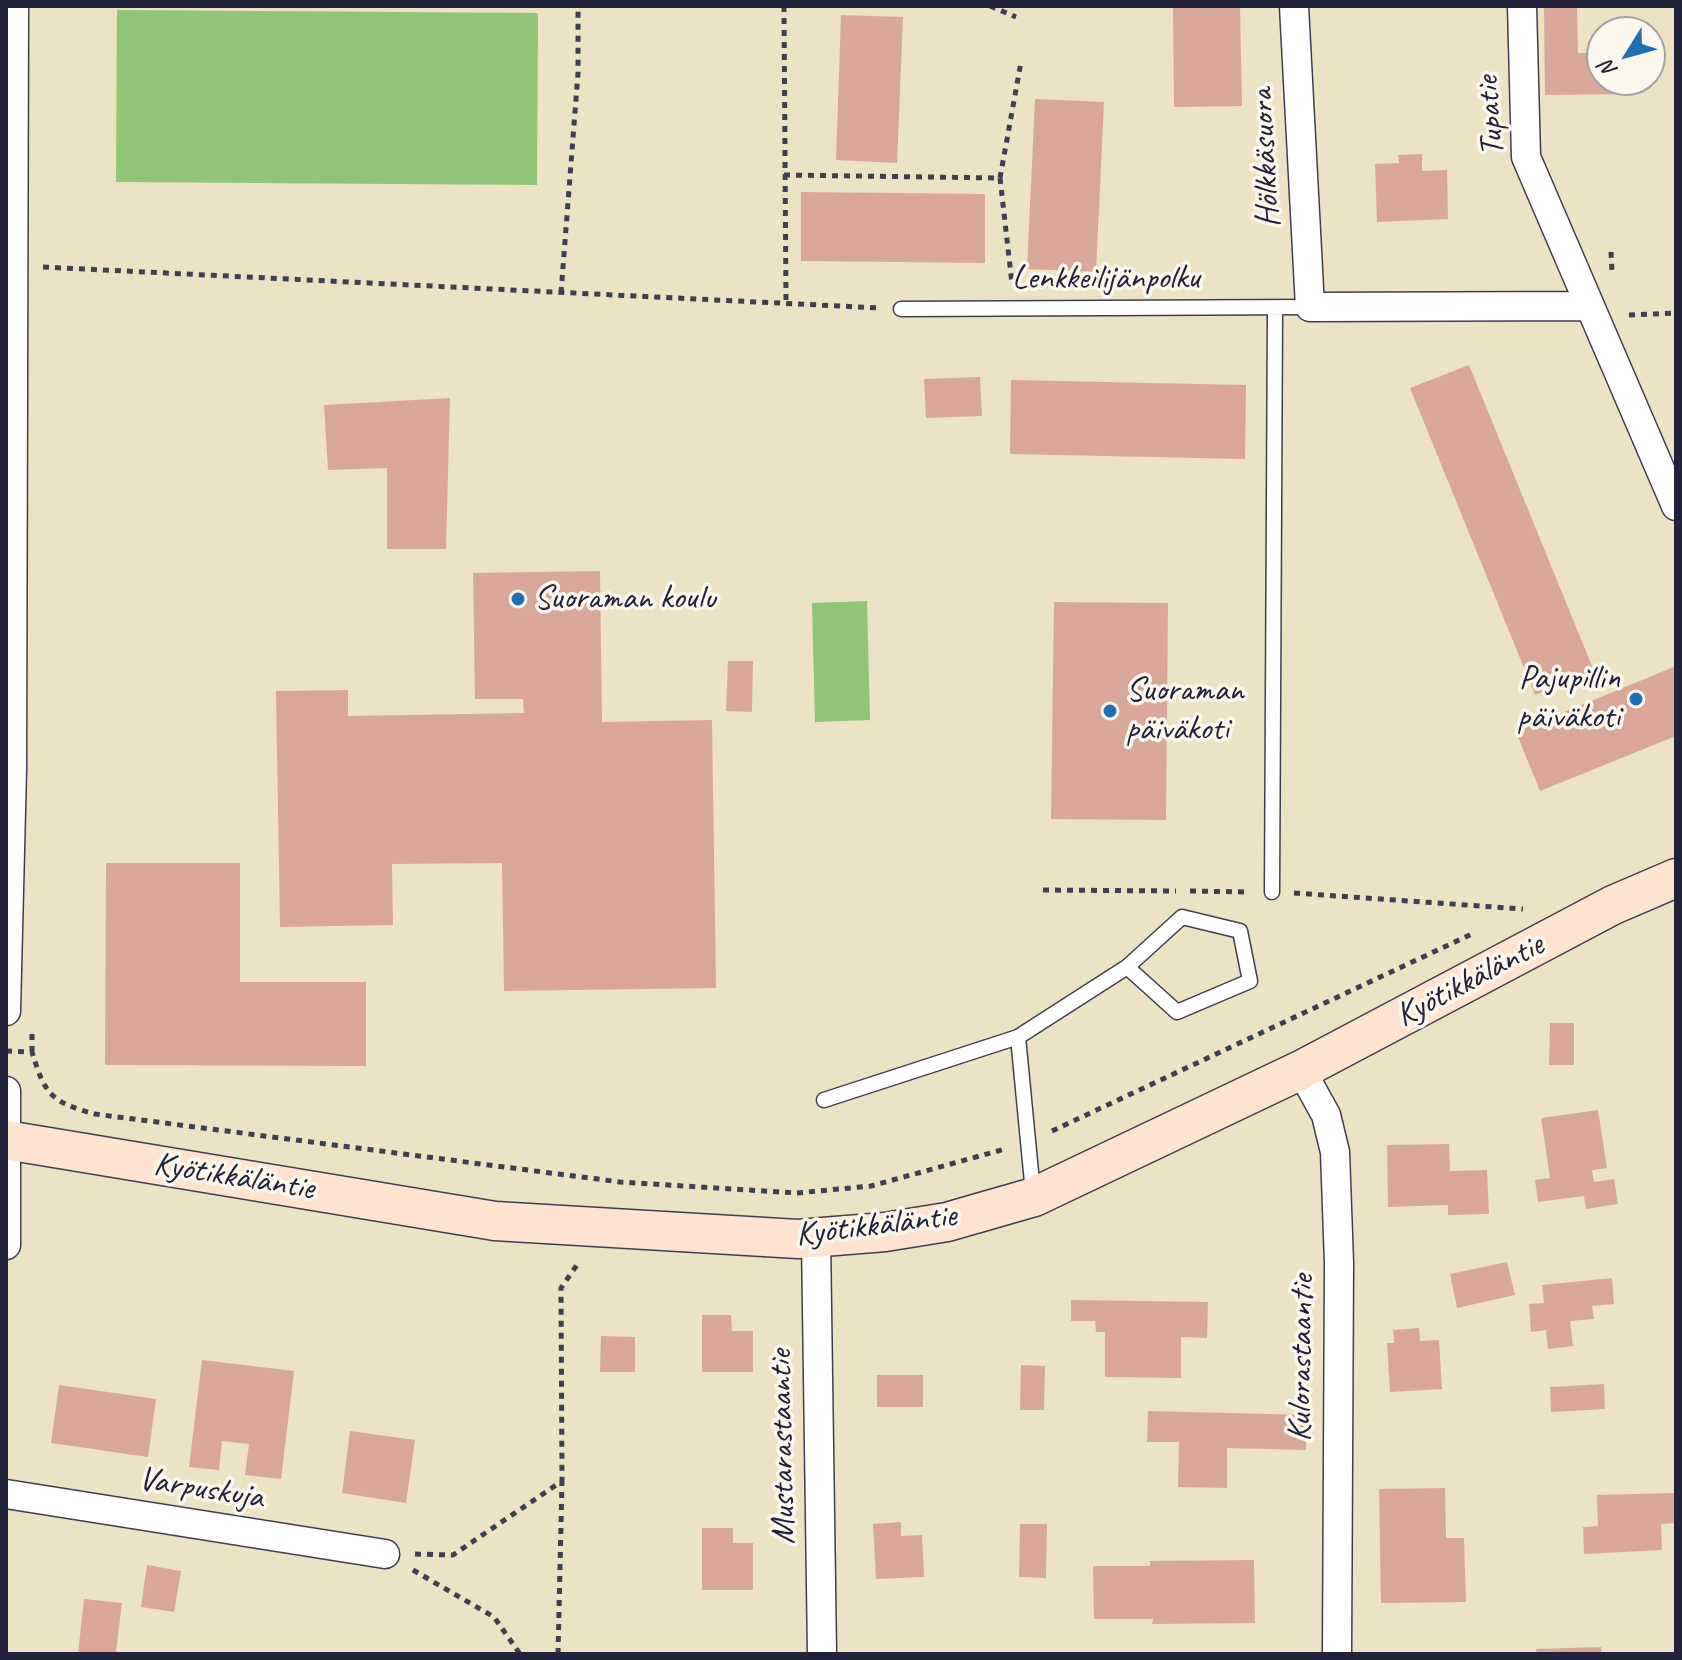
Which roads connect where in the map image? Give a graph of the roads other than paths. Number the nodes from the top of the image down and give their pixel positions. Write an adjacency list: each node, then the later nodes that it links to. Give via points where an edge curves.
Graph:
1 (14, 6): 8 (street)
2 (1294, 6): 4 (street, Hölkkäsuora)
3 (1522, 6): 7 (street, Tupatie, via 1526,157)
4 (1310, 307): 6 (lane, Lenkkeilijänpolku); 7 (street)
5 (901, 309): 6 (lane, Lenkkeilijänpolku)
6 (1275, 310): 12 (lane)
7 (1593, 313): 9 (street, Tupatie)
8 (8, 345): 10 (street)
9 (1676, 506)
10 (9, 769): 14 (street)
11 (1676, 878): 16 (main road, Kyötikkäläntie, via 1613,905)
12 (1272, 892)
13 (1127, 967): 13 (lane, via 1182,917 1240,931 1250,981 1177,1012); 15 (lane)
14 (6, 1011)
15 (1018, 1037): 18 (lane); 20 (lane)
16 (1301, 1070): 20 (main road, Kyötikkäläntie); 26 (street, Kulorastaantie, via 1326,1115 1335,1152)
17 (6, 1091): 19 (street)
18 (824, 1100)
19 (6, 1140): 21 (main road, Kyötikkäläntie, via 495,1221); 22 (street)
20 (1034, 1197): 21 (main road, Kyötikkäläntie, via 947,1222)
21 (816, 1238): 25 (street, Mustarastaantie)
22 (6, 1245)
23 (6, 1494): 24 (street, Varpuskuja)
24 (385, 1554)
25 (822, 1654)
26 (1337, 1654)

